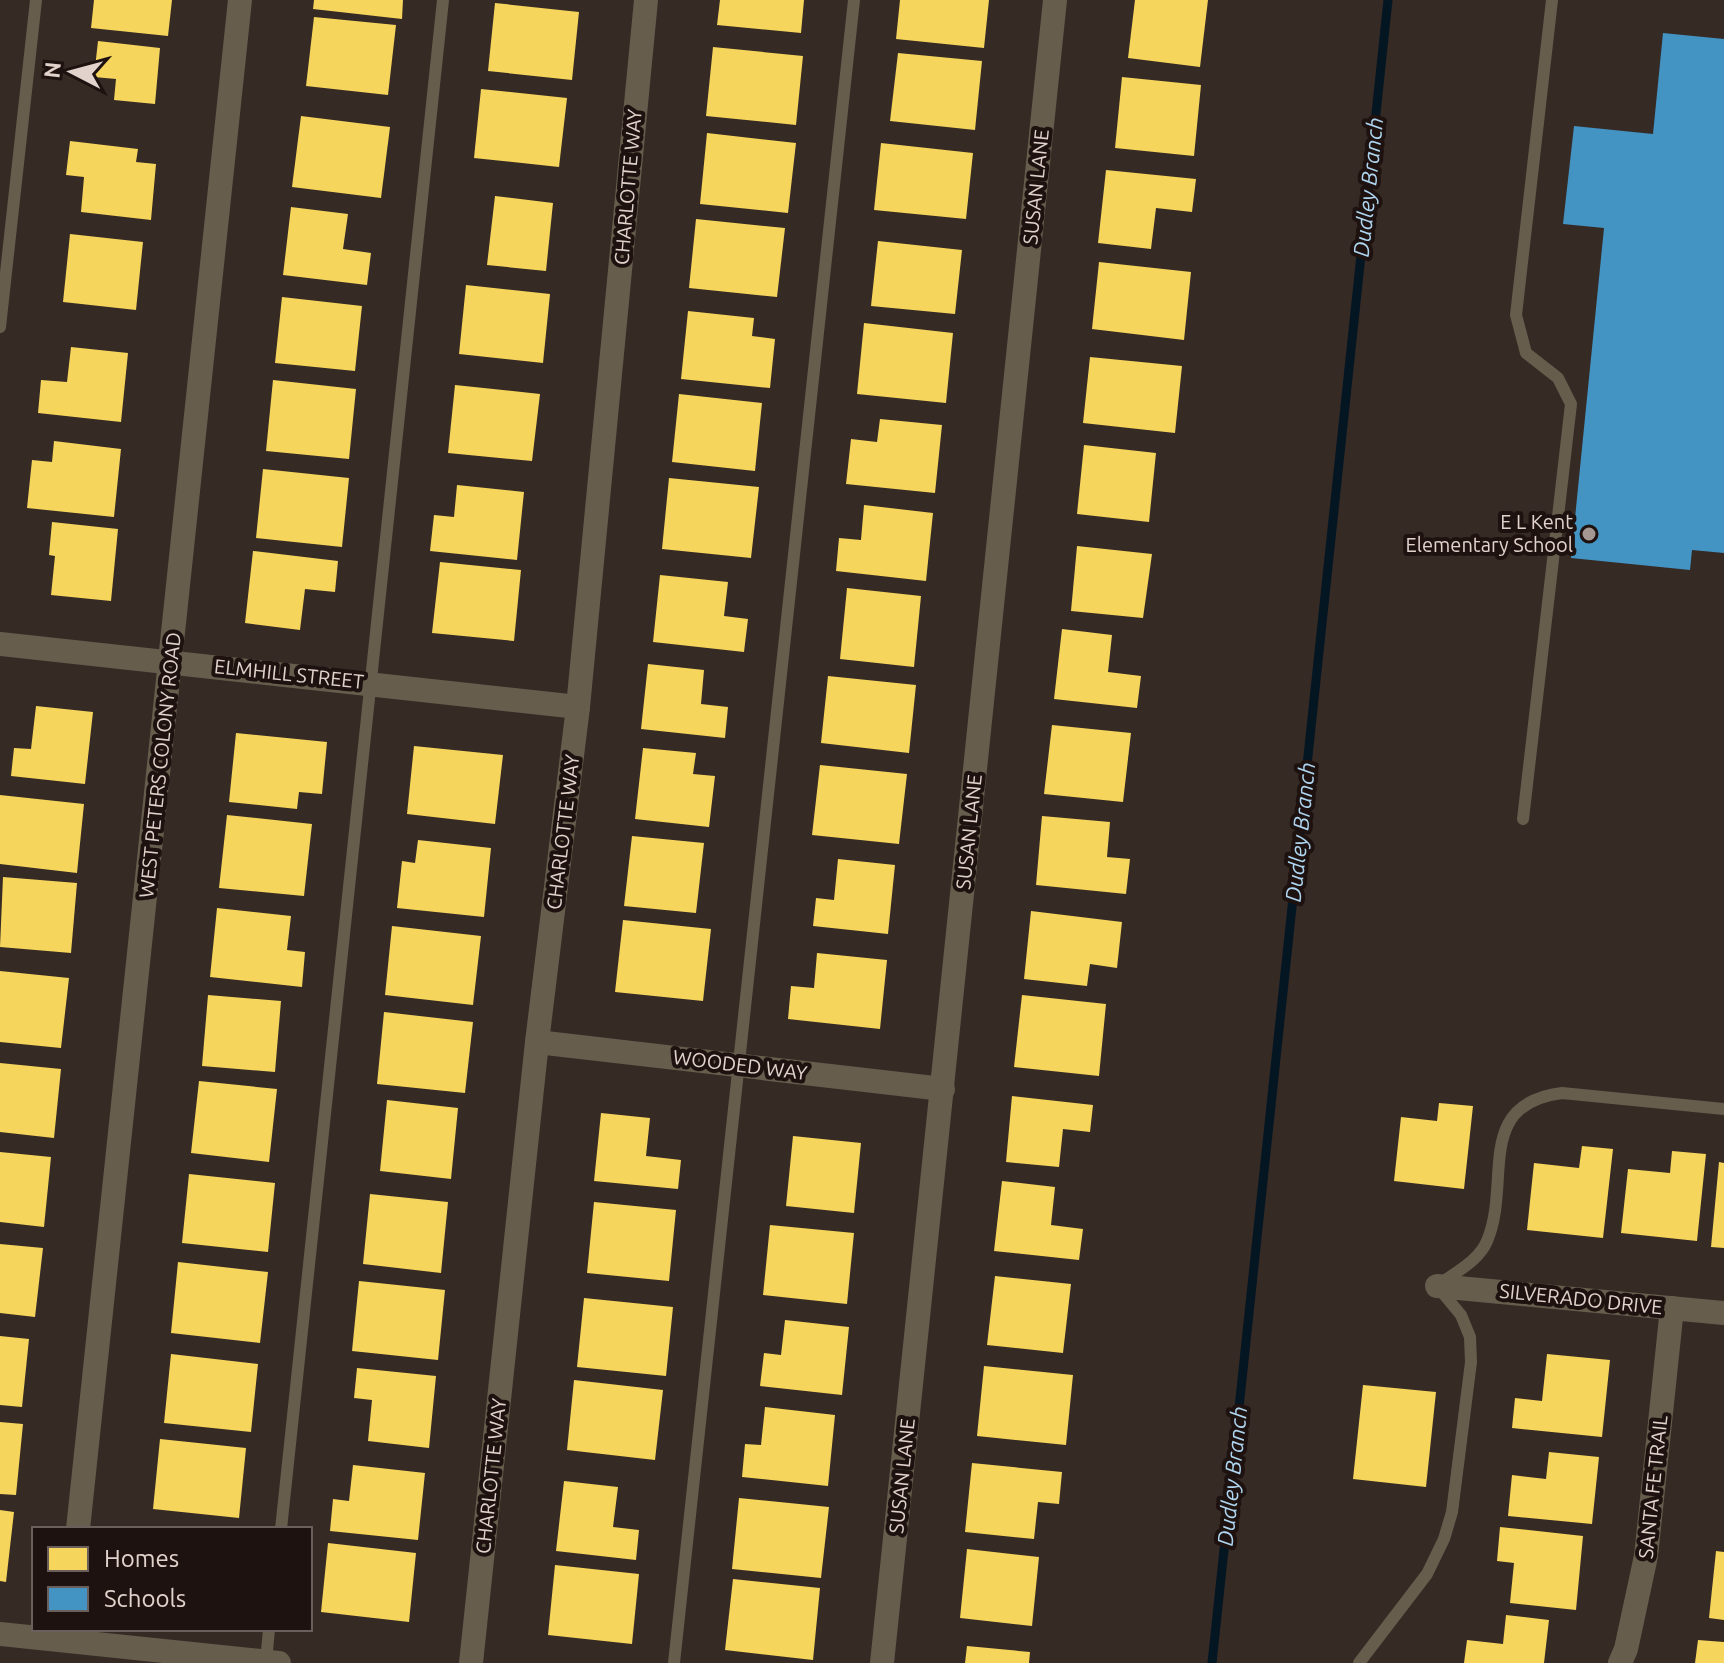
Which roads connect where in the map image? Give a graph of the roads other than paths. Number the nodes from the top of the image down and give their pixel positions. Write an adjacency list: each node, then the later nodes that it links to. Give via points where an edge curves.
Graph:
1 (36, 0): 8 (lane)
2 (240, 0): 10 (street, WEST PETERS COLONY ROAD)
3 (443, 0): 11 (lane)
4 (646, 0): 12 (street, CHARLOTTE WAY)
5 (854, 0): 15 (lane)
6 (1055, 0): 16 (street, SUSAN LANE)
7 (1552, 0): 13 (lane, via 1516,315 1526,353 1558,378 1571,404)
8 (0, 327)
9 (0, 644): 10 (street, ELMHILL STREET)
10 (171, 662): 11 (street, ELMHILL STREET); 21 (street, WEST PETERS COLONY ROAD)
11 (371, 683): 12 (street, ELMHILL STREET); 22 (lane)
12 (578, 707): 14 (street, CHARLOTTE WAY)
13 (1523, 819)
14 (537, 1042): 15 (street, WOODED WAY); 27 (street, CHARLOTTE WAY)
15 (740, 1065): 16 (street, WOODED WAY); 28 (lane)
16 (943, 1089): 29 (street, SUSAN LANE)
17 (1724, 1109): 18 (lane, via 1562,1093 1526,1102 1503,1134 1494,1220 1486,1243 1473,1260)
18 (1437, 1286): 19 (street, SILVERADO DRIVE); 30 (lane, via 1461,1315 1470,1337 1452,1512 1427,1574)
19 (1672, 1308): 20 (street, SILVERADO DRIVE); 31 (street, SANTA FE TRAIL, via 1646,1556)
20 (1724, 1313)
21 (78, 1527)
22 (281, 1527)
23 (269, 1631): 26 (lane)
24 (0, 1634): 25 (street)
25 (66, 1635): 26 (street)
26 (272, 1662)
27 (471, 1663)
28 (674, 1663)
29 (882, 1663)
30 (1359, 1663)
31 (1620, 1663)

